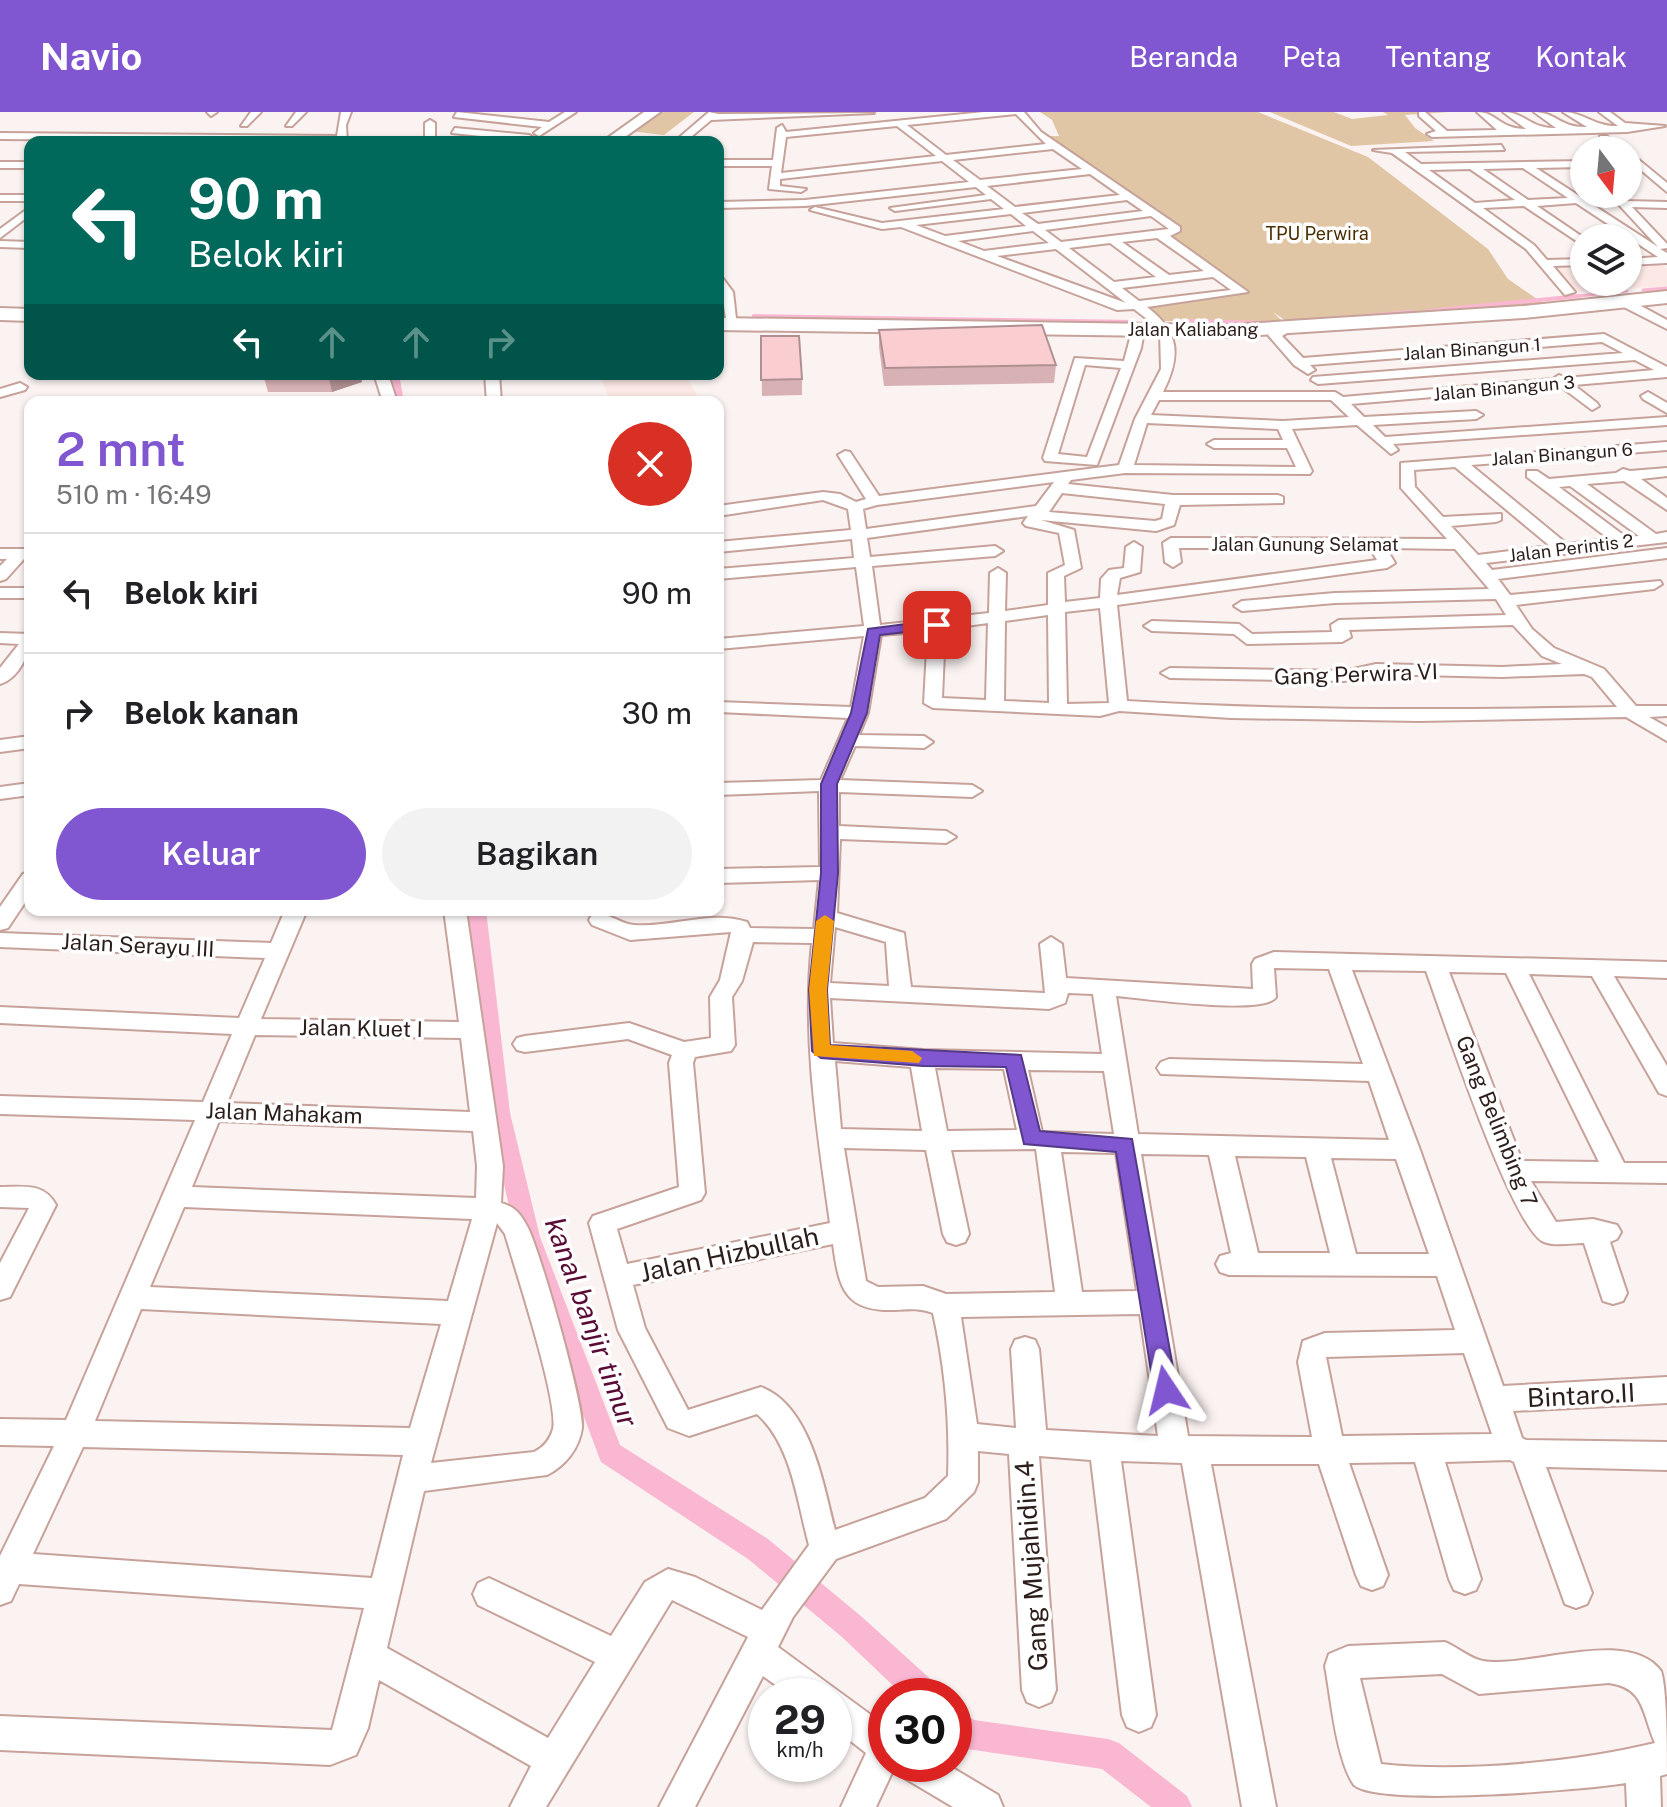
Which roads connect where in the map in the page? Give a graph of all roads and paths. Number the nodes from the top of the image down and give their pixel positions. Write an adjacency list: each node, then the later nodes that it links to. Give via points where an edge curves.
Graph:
1 (256, 112): 30 (street)
2 (301, 112): 33 (street)
3 (346, 112): 36 (street)
4 (554, 112): 16 (street)
5 (631, 112): 60 (street)
6 (653, 112): 61 (street)
7 (875, 112): 19 (street)
8 (1012, 112): 23 (street)
9 (1019, 112): 24 (street)
10 (1508, 112): 48 (street)
11 (1539, 112): 46 (street)
12 (1568, 112): 65 (street)
13 (1604, 112): 38 (street)
14 (1639, 112): 39 (street)
15 (1649, 112): 39 (street)
16 (570, 113): 37 (street)
17 (1481, 113): 47 (street)
18 (458, 114): 37 (street); 58 (street)
19 (732, 114): 21 (street)
20 (1422, 114): 53 (street)
21 (712, 115): 62 (street)
22 (212, 116): 26 (street)
23 (942, 116): 43 (street)
24 (1031, 122): 44 (street); 51 (street)
25 (140, 123): 55 (street)
26 (199, 123)
27 (430, 123): 57 (street)
28 (1463, 123): 50 (street)
29 (229, 124): 30 (street)
30 (244, 124): 31 (street)
31 (259, 124)
32 (274, 124): 33 (street)
33 (289, 124): 34 (street)
34 (302, 124)
35 (328, 125): 36 (street)
36 (341, 125): 56 (street)
37 (550, 125): 59 (street)
38 (1625, 126): 39 (street); 66 (street)
39 (1665, 127)
40 (767, 128): 45 (street)
41 (723, 129): 42 (street)
42 (738, 129)
43 (902, 129): 45 (street); 49 (street); 72 (street); 74 (street)
44 (958, 130)
45 (781, 131): 74 (street)
46 (1567, 131): 48 (street); 64 (street)
47 (1506, 132): 48 (street); 50 (street)
48 (1537, 132)
49 (929, 133)
50 (1475, 133): 53 (street)
51 (1038, 134): 63 (street); 73 (street)
52 (1432, 134): 53 (street)
53 (1445, 134)
54 (0, 136): 67 (street)
55 (121, 136)
56 (342, 136)
57 (430, 136)
58 (456, 136)
59 (533, 136)
60 (598, 136)
61 (618, 136)
62 (686, 136)
63 (1023, 136)
64 (1589, 136)
65 (1598, 136)
66 (1610, 136)
67 (24, 137)
68 (1667, 137): 69 (street)
69 (1642, 138)
70 (945, 144): 72 (street)
71 (1516, 145): 77 (street)
72 (924, 146): 75 (street); 79 (street)
73 (1055, 146): 79 (street); 80 (street)
74 (780, 147): 91 (street)
75 (904, 149)
76 (1378, 150): 77 (street)
77 (1395, 150): 90 (street)
78 (1570, 153): 88 (street, via 1534,154)
79 (940, 158): 91 (street); 96 (street)
80 (1072, 158): 82 (street); 94 (street)
81 (794, 160): 91 (street)
82 (1057, 160)
83 (724, 164): 91 (street)
84 (1570, 164): 88 (street)
85 (0, 165): 86 (street)
86 (24, 165)
87 (1525, 165): 88 (street); 89 (street); 106 (street)
88 (1549, 165)
89 (1472, 166): 90 (street); 114 (street)
90 (1418, 167): 118 (street)
91 (778, 168): 95 (street); 105 (street)
92 (977, 169): 96 (street)
93 (1642, 169): 102 (street)
94 (1090, 171): 98 (street); 99 (street)
95 (724, 172)
96 (957, 172): 97 (street); 99 (street)
97 (937, 174)
98 (1109, 183): 100 (street); 108 (street)
99 (973, 184): 111 (street); 113 (street)
100 (1095, 185)
101 (807, 188): 103 (street)
102 (1667, 189)
103 (793, 190): 105 (street); 113 (street)
104 (734, 192): 105 (street)
105 (775, 192)
106 (1570, 194)
107 (1009, 195): 111 (street)
108 (1129, 197): 121 (street); 122 (street)
109 (0, 198): 110 (street)
110 (24, 198)
111 (990, 198): 121 (street); 124 (street)
112 (1570, 201): 114 (street)
113 (805, 203): 116 (street); 124 (street, via 810,209)
114 (1526, 203): 118 (street); 127 (street)
115 (1642, 204): 117 (street)
116 (724, 205)
117 (1667, 205)
118 (1471, 206): 129 (street)
119 (1592, 208): 143 (street)
120 (1627, 208): 143 (street)
121 (1008, 211): 130 (street); 131 (street)
122 (1153, 213): 128 (street); 135 (street, via 1176,229)
123 (24, 214): 125 (street)
124 (843, 214): 130 (street, via 875,227)
125 (0, 215)
126 (24, 217): 132 (street)
127 (1547, 217): 129 (street); 134 (street)
128 (1120, 218): 131 (street); 136 (street)
129 (1491, 220): 146 (street)
130 (903, 224): 137 (street)
131 (1031, 229): 137 (street); 141 (street)
132 (1, 232): 133 (street)
133 (24, 232)
134 (1570, 233)
135 (1159, 234): 136 (street); 147 (street)
136 (1142, 236): 138 (street)
137 (943, 239): 142 (street)
138 (1111, 239): 141 (street); 148 (street)
139 (0, 244): 140 (street)
140 (24, 245)
141 (1053, 246): 142 (street); 150 (street); 159 (street)
142 (983, 254): 159 (street)
143 (1666, 258): 144 (street)
144 (1642, 261)
145 (1570, 262): 146 (street)
146 (1546, 263): 151 (street)
147 (1216, 273): 148 (street); 159 (street, via 1242,292)
148 (1166, 279): 150 (street)
149 (724, 286): 156 (street)
150 (1112, 286): 159 (street)
151 (1569, 292)
152 (1667, 297): 153 (main road, Jalan Kaliabang)
153 (1624, 302): 160 (street); 161 (main road, Jalan Kaliabang)
154 (0, 314): 155 (main road)
155 (24, 315)
156 (728, 320): 159 (main road, Jalan Kaliabang)
157 (0, 321): 158 (main road)
158 (24, 321)
159 (1146, 321): 161 (main road, Jalan Kaliabang); 167 (street); 178 (street, via 1168,369)
160 (1667, 325)
161 (1289, 328): 166 (street, via 1274,335)
162 (1633, 333): 163 (street)
163 (1604, 338): 164 (street, Jalan Binangun 1); 165 (street, Jalan Binangun 1)
164 (1431, 352): 166 (street, Jalan Binangun 1); 170 (street)
165 (1640, 355): 168 (street); 171 (street, Jalan Binangun 1)
166 (1299, 362): 172 (street)
167 (1128, 365): 167 (street, via 1092,462 1050,458 1080,361)
168 (1539, 365): 169 (street); 173 (street)
169 (1508, 368): 170 (street); 174 (street)
170 (1452, 372): 172 (street); 176 (street)
171 (1667, 372): 173 (street, Jalan Binangun 3)
172 (1318, 380): 180 (street)
173 (1563, 383): 174 (street, Jalan Binangun 3); 182 (street)
174 (1534, 385): 176 (street, Jalan Binangun 3)
175 (20, 387): 177 (street)
176 (1480, 390): 180 (street, Jalan Binangun 3); 181 (street)
177 (0, 393)
178 (1152, 396): 180 (street, Jalan Binangun 3); 187 (street)
179 (1648, 396): 183 (street)
180 (1338, 399): 189 (street)
181 (1506, 405)
182 (1592, 406)
183 (1667, 409)
184 (1619, 410): 190 (street)
185 (1569, 413): 193 (street)
186 (1476, 415): 189 (street)
187 (1142, 419): 191 (street); 202 (street)
188 (1667, 421): 190 (street)
189 (1364, 423): 191 (street); 194 (street)
190 (1635, 424): 193 (street)
191 (1283, 425): 196 (street)
192 (1524, 425): 193 (street, via 1543,431); 194 (street); 199 (street)
193 (1588, 428)
194 (1383, 441): 201 (street)
195 (1214, 444): 196 (street)
196 (1292, 444): 202 (street, via 1303,473)
197 (1667, 446): 199 (street, Jalan Binangun 6)
198 (845, 455): 212 (street)
199 (1549, 455): 200 (street, Jalan Binangun 6)
200 (1457, 461): 201 (street, Jalan Binangun 6); 224 (street)
201 (1406, 466): 216 (street, via 1408,488)
202 (1125, 469): 207 (street)
203 (1621, 472): 204 (street); 206 (street); 211 (street)
204 (1667, 472)
205 (1532, 474): 208 (street)
206 (1573, 481): 208 (street); 218 (street)
207 (1064, 482): 209 (street); 212 (street); 214 (street)
208 (1546, 484): 219 (street)
209 (1173, 500): 210 (street); 214 (street, via 1164,525)
210 (1278, 500)
211 (1666, 503)
212 (865, 504): 213 (street, via 823,496); 217 (street)
213 (724, 510)
214 (1040, 513): 217 (street); 243 (street, via 1032,525 1067,531 1073,568 1056,573)
215 (1496, 517): 216 (street)
216 (1440, 522): 221 (street)
217 (860, 534): 222 (street); 230 (street)
218 (1659, 538): 219 (street, Jalan Perintis 2)
219 (1623, 542): 224 (street, Jalan Perintis 2)
220 (1375, 543): 221 (street, Jalan Gunung Selamat); 232 (street, Jalan Gunung Selamat, via 1171,543); 241 (street, via 1387,563)
221 (1459, 544): 231 (street)
222 (724, 546)
223 (1134, 547): 241 (street, via 1132,572 1110,575)
224 (1563, 549): 231 (street, Jalan Perintis 2)
225 (995, 551): 230 (street)
226 (1667, 553): 235 (street)
227 (0, 554): 228 (street)
228 (24, 554)
229 (24, 555): 236 (street)
230 (863, 560): 233 (street); 248 (street)
231 (1474, 560): 235 (street)
232 (1173, 562)
233 (724, 573)
234 (998, 573): 244 (street)
235 (1488, 575): 240 (street)
236 (0, 576)
237 (1654, 584): 240 (street)
238 (0, 593): 239 (street)
239 (24, 593)
240 (1503, 598): 242 (street, via 1335,598); 245 (street)
241 (1108, 603): 243 (street); 257 (street)
242 (1242, 606)
243 (1057, 609): 244 (street); 259 (street)
244 (997, 617): 246 (street); 256 (street)
245 (1518, 620): 247 (street, via 1339,625 1342,637 1262,639 1245,639 1236,628); 253 (street, via 1548,652)
246 (937, 625): 248 (street); 256 (street, via 933,703)
247 (1152, 626)
248 (873, 632): 251 (street); 261 (street)
249 (0, 638): 250 (street)
250 (24, 640)
251 (724, 644)
252 (24, 648): 255 (street)
253 (1590, 668): 254 (street, Gang Perwira VI, via 1376,669 1330,677); 262 (street)
254 (1170, 673)
255 (0, 679)
256 (995, 705): 259 (street)
257 (1118, 706): 259 (street, via 1100,711); 262 (street, via 1332,715)
258 (724, 707): 261 (street)
259 (1058, 708)
260 (1667, 711): 262 (street)
261 (859, 713): 264 (street)
262 (1632, 713): 263 (street)
263 (1667, 735)
264 (849, 740): 265 (street); 268 (street)
265 (924, 742)
266 (24, 743): 267 (street)
267 (0, 746)
268 (829, 784): 269 (street); 271 (street); 273 (street)
269 (724, 789)
270 (24, 790): 272 (street)
271 (972, 791)
272 (0, 793)
273 (827, 832): 274 (street); 275 (street)
274 (946, 837)
275 (830, 873): 276 (street); 282 (street)
276 (724, 876)
277 (24, 888): 281 (street)
278 (293, 916): 286 (street)
279 (456, 916): 298 (street)
280 (600, 920): 283 (street, via 625,933 727,923)
281 (0, 923)
282 (824, 926): 283 (street); 294 (street); 295 (street, via 896,938)
283 (744, 935): 300 (street, via 721,997 723,1045)
284 (0, 940): 286 (street, Jalan Serayu III)
285 (1051, 944): 292 (street)
286 (276, 951): 297 (street)
287 (1338, 962): 288 (street); 293 (street, via 1265,961 1265,997); 306 (street)
288 (1435, 965): 289 (street); 318 (street, Gang Belimbing 7)
289 (1514, 967): 290 (street); 319 (street)
290 (1599, 969): 291 (street); 307 (street)
291 (1667, 970)
292 (1056, 985): 293 (street); 295 (street, via 1057,997 1049,1001)
293 (1103, 987): 304 (street)
294 (818, 990): 295 (street); 301 (street)
295 (898, 993)
296 (0, 1015): 297 (street, Jalan Kluet I)
297 (247, 1027): 298 (street, Jalan Kluet I); 309 (street)
298 (474, 1030): 310 (street)
299 (525, 1044): 300 (street, via 629,1031)
300 (685, 1051): 328 (street, via 680,1072 692,1193 602,1221)
301 (821, 1051): 302 (street); 311 (street)
302 (923, 1059): 303 (street); 313 (street)
303 (1014, 1060): 304 (street); 312 (street)
304 (1113, 1063): 314 (street)
305 (1169, 1068): 306 (street)
306 (1378, 1073): 317 (street)
307 (1667, 1087)
308 (0, 1105): 309 (street, Jalan Mahakam)
309 (212, 1110): 310 (street, Jalan Mahakam, via 460,1119); 321 (street)
310 (484, 1125): 323 (street, via 490,1166)
311 (831, 1138): 313 (street); 324 (street)
312 (1039, 1140): 313 (street); 314 (street); 332 (street)
313 (937, 1141): 325 (street)
314 (1125, 1144): 315 (street); 333 (street)
315 (1220, 1147): 316 (street); 326 (street, via 1238,1264)
316 (1317, 1150): 317 (street); 326 (street)
317 (1408, 1150): 327 (street)
318 (1514, 1171): 319 (street); 330 (street, Gang Belimbing 7, via 1544,1230 1600,1231)
319 (1616, 1172): 320 (street)
320 (1667, 1173)
321 (173, 1196): 323 (street); 331 (street)
322 (0, 1197): 329 (street, via 34,1197 43,1205)
323 (488, 1209): 335 (street); 351 (street, via 505,1214 517,1231 563,1390 568,1427 555,1456 537,1465)
324 (843, 1231): 328 (street, Jalan Hizbullah); 334 (street, via 851,1279 862,1295 923,1297)
325 (956, 1234)
326 (1346, 1265): 327 (street)
327 (1446, 1265): 336 (street)
328 (615, 1277): 352 (street, via 632,1330 682,1423 761,1400 775,1409 794,1444)
329 (0, 1289)
330 (1613, 1293)
331 (130, 1297): 335 (street); 341 (street)
332 (1070, 1302): 333 (street); 334 (street)
333 (1151, 1302): 346 (street)
334 (945, 1306): 342 (street)
335 (459, 1313): 343 (street)
336 (1473, 1341): 339 (street); 349 (street, via 1325,1345 1313,1350)
337 (1025, 1349): 344 (street, Gang Mujahidin.4)
338 (1667, 1390): 339 (street, Bintaro.II)
339 (1494, 1399): 348 (street)
340 (0, 1432): 341 (street)
341 (75, 1433): 343 (street); 354 (street)
342 (965, 1436): 344 (street); 352 (street, via 963,1482 935,1509)
343 (421, 1442): 351 (street)
344 (1028, 1443): 345 (street); 363 (street, Gang Mujahidin.4)
345 (1104, 1447): 346 (street); 364 (street)
346 (1184, 1449): 349 (street); 377 (street)
347 (1426, 1449): 348 (street); 349 (street); 355 (street)
348 (1519, 1450): 350 (street); 356 (street)
349 (1330, 1452): 353 (street)
350 (1667, 1456)
351 (412, 1479): 357 (street)
352 (815, 1560): 359 (street)
353 (1372, 1575)
354 (5, 1579): 357 (street)
355 (1465, 1579)
356 (1576, 1593)
357 (384, 1594): 360 (street)
358 (489, 1594): 361 (street)
359 (770, 1630): 361 (street, via 668,1584 656,1593); 362 (street); 374 (street)
360 (367, 1655): 367 (street, via 351,1728 344,1743 330,1748); 369 (street)
361 (617, 1656): 369 (street)
362 (806, 1678)
363 (1039, 1690)
364 (1139, 1715)
365 (852, 1721): 368 (street)
366 (1667, 1732): 370 (street, via 1649,1682 1633,1670 1609,1667 1479,1678 1445,1658 1341,1666 1362,1765 1375,1781 1481,1780)
367 (0, 1733)
368 (868, 1733)
369 (554, 1760): 373 (street)
370 (1655, 1762): 378 (street)
371 (870, 1782): 375 (street)
372 (944, 1782): 376 (street)
373 (527, 1807)
374 (676, 1807)
375 (858, 1807)
376 (986, 1807)
377 (1259, 1807)
378 (1644, 1807)

